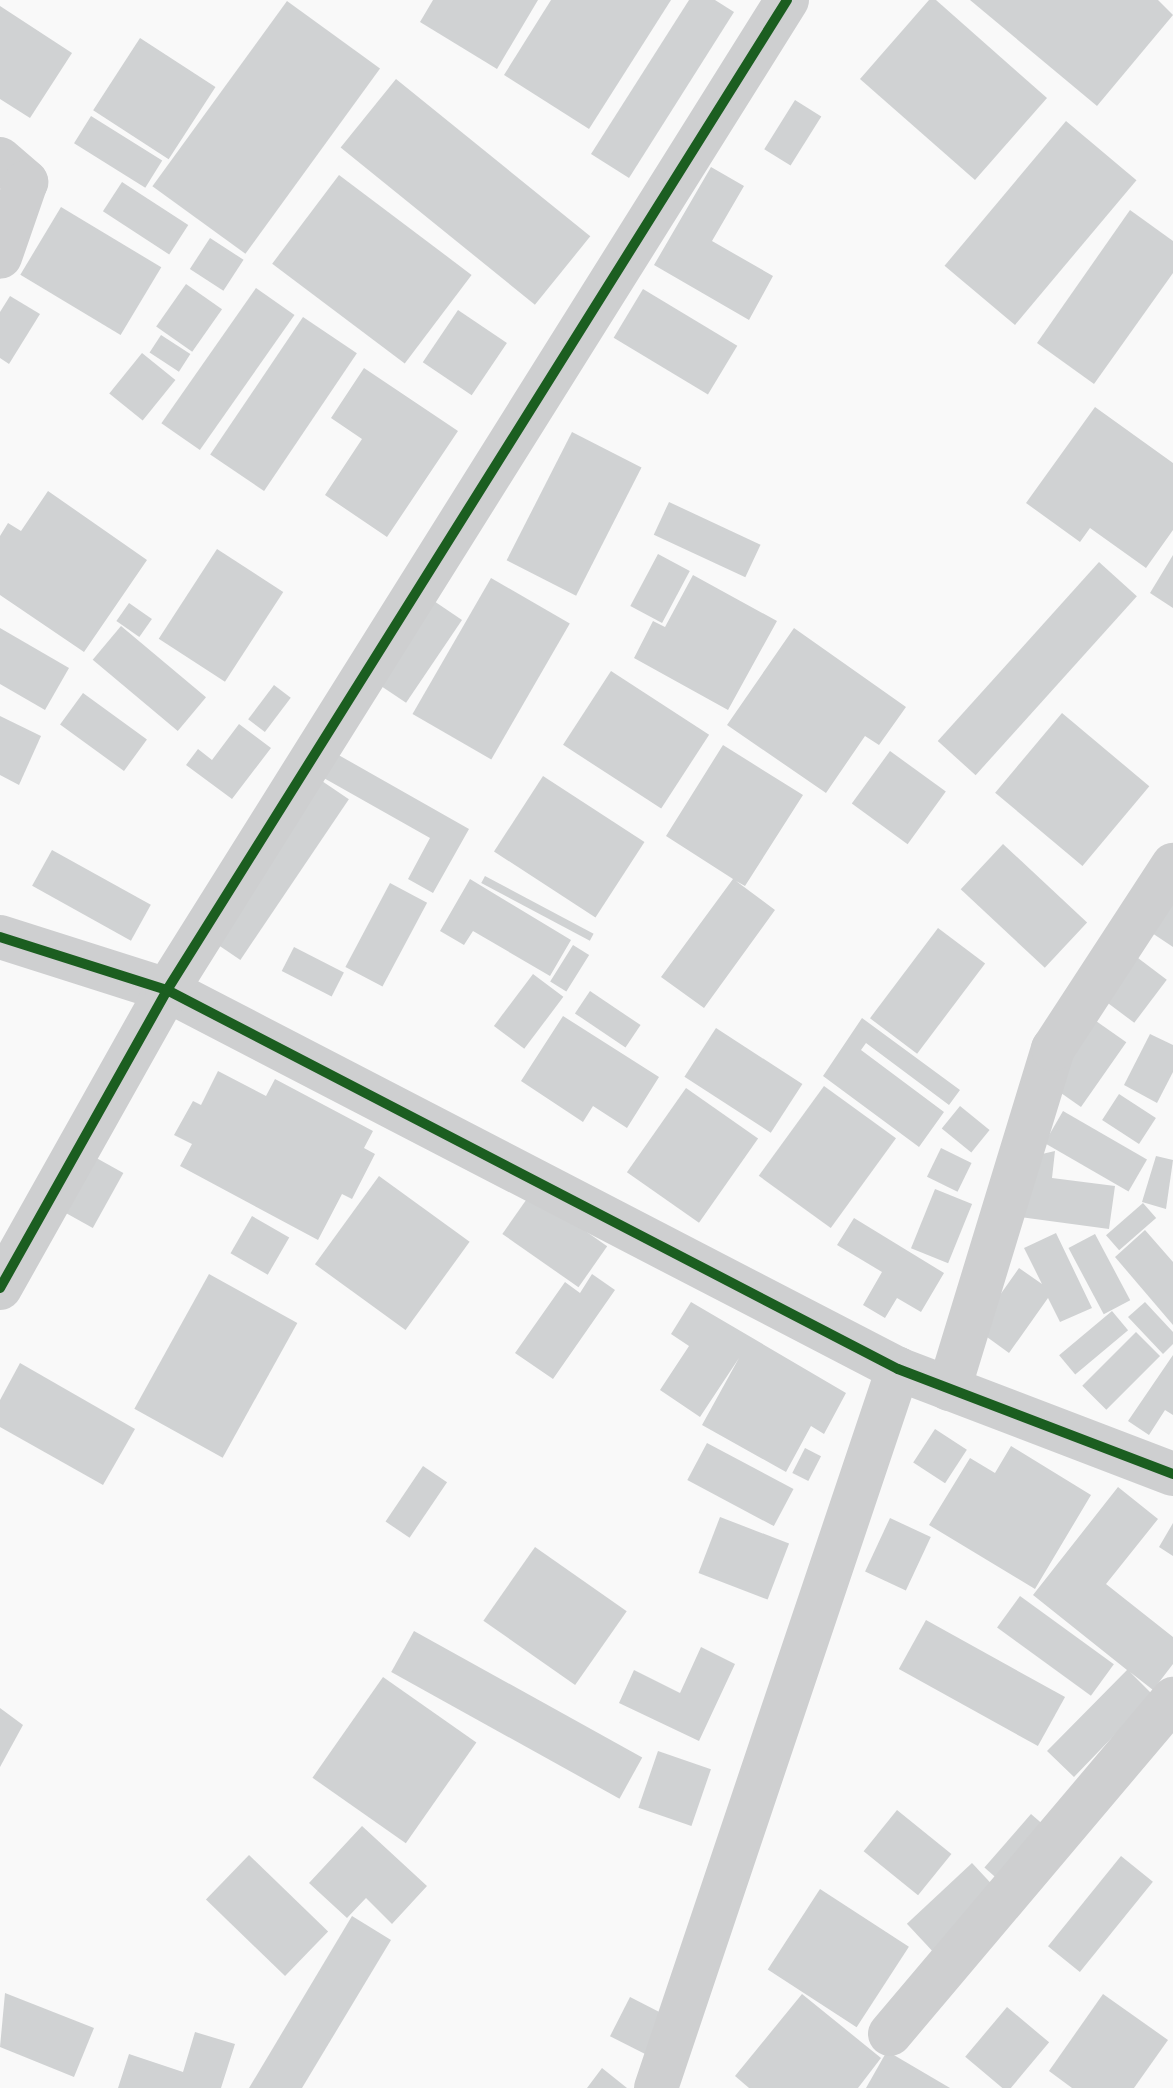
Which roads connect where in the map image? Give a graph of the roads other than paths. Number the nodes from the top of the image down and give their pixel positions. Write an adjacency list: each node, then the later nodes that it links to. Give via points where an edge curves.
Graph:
1 (772, 5): 6 (street)
2 (0, 159): 3 (street, via 26,182)
3 (0, 257)
4 (1173, 865): 9 (street, via 1053,1049)
5 (0, 937): 6 (street)
6 (167, 990): 7 (street); 8 (street)
7 (0, 1288)
8 (898, 1369): 9 (street); 13 (street)
9 (949, 1389): 10 (street)
10 (1173, 1474)
11 (1173, 1699): 12 (street)
12 (890, 2034)
13 (656, 2088)

